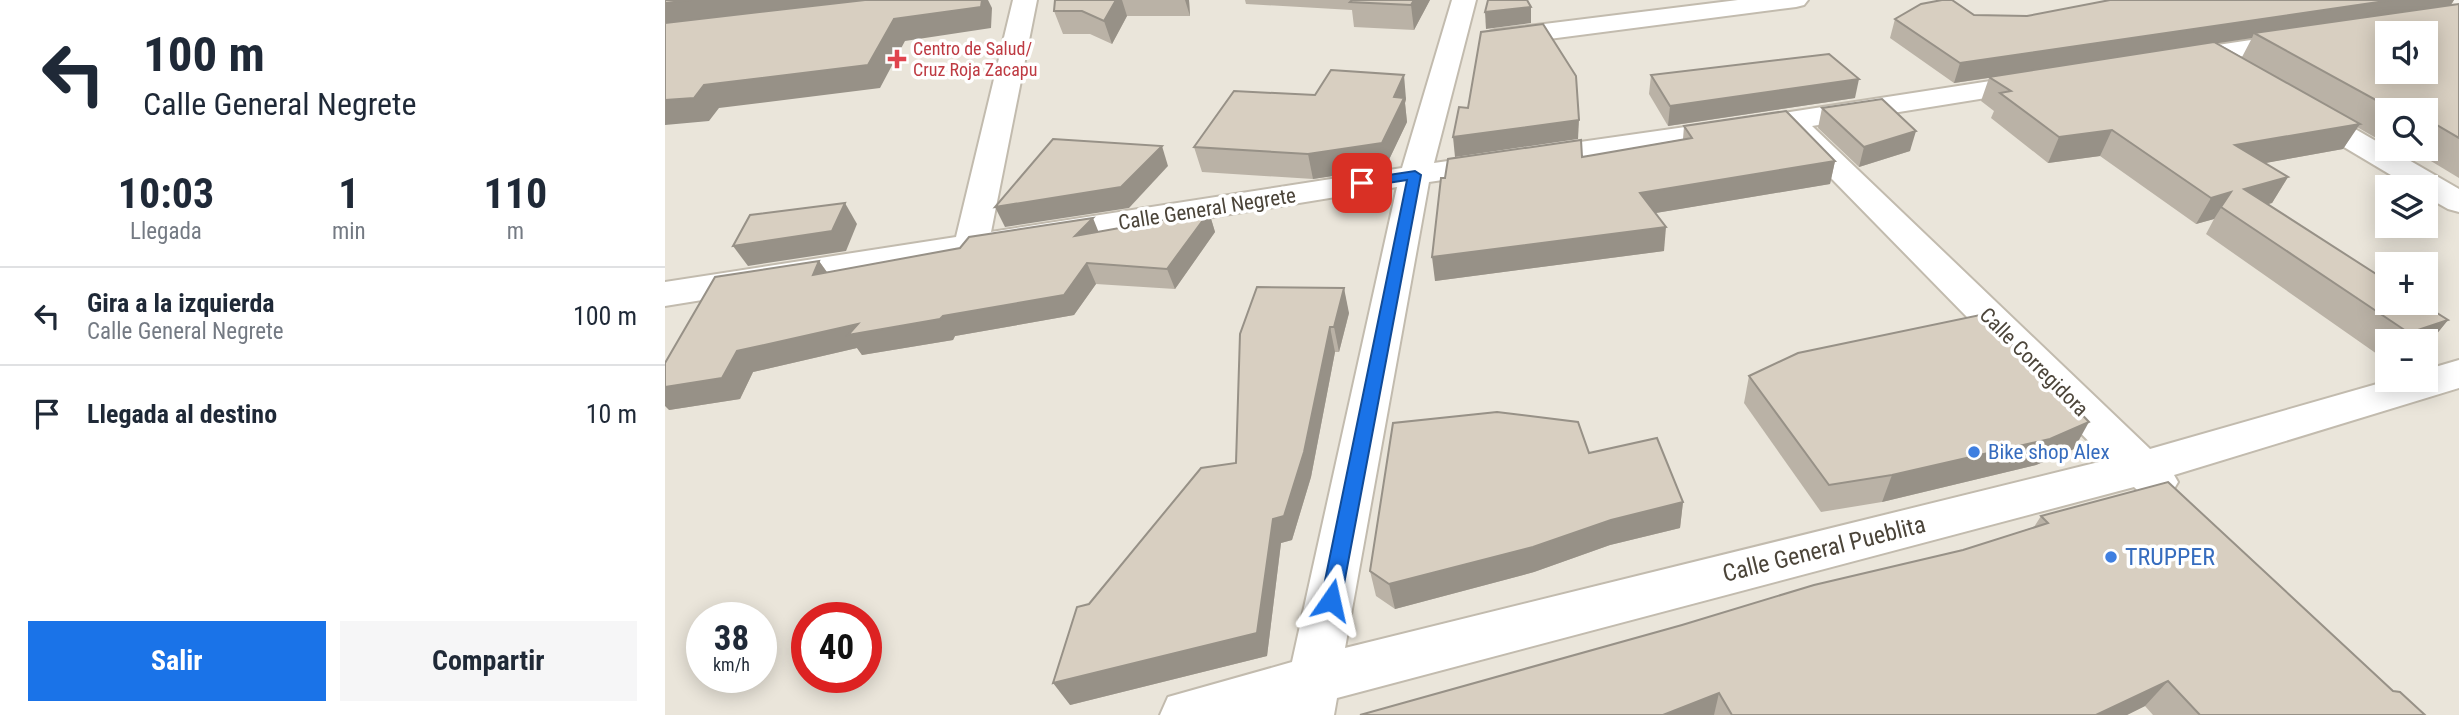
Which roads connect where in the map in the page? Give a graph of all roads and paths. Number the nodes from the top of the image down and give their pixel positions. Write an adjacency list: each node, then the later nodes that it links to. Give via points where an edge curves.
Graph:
1 (1025, 0): 14 (street)
2 (1464, 0): 5 (street)
3 (1796, 0): 5 (street)
4 (2326, 37): 6 (street)
5 (1451, 44): 12 (street)
6 (2207, 54): 7 (street); 8 (street)
7 (2153, 63)
8 (2243, 75)
9 (2059, 78): 11 (street, Calle General Negrete)
10 (2279, 96): 13 (street)
11 (1790, 121): 12 (street, Calle General Negrete); 17 (street, Calle Corregidora)
12 (1415, 175): 14 (street, Calle General Negrete); 19 (street)
13 (2459, 201)
14 (971, 247): 15 (street, Calle General Negrete)
15 (665, 294)
16 (2459, 374): 17 (street, Calle General Pueblita)
17 (2142, 468): 18 (street, Calle Corregidora); 19 (street, Calle General Pueblita)
18 (2182, 506)
19 (1311, 697): 20 (street, Calle General Pueblita)
20 (1187, 715)

